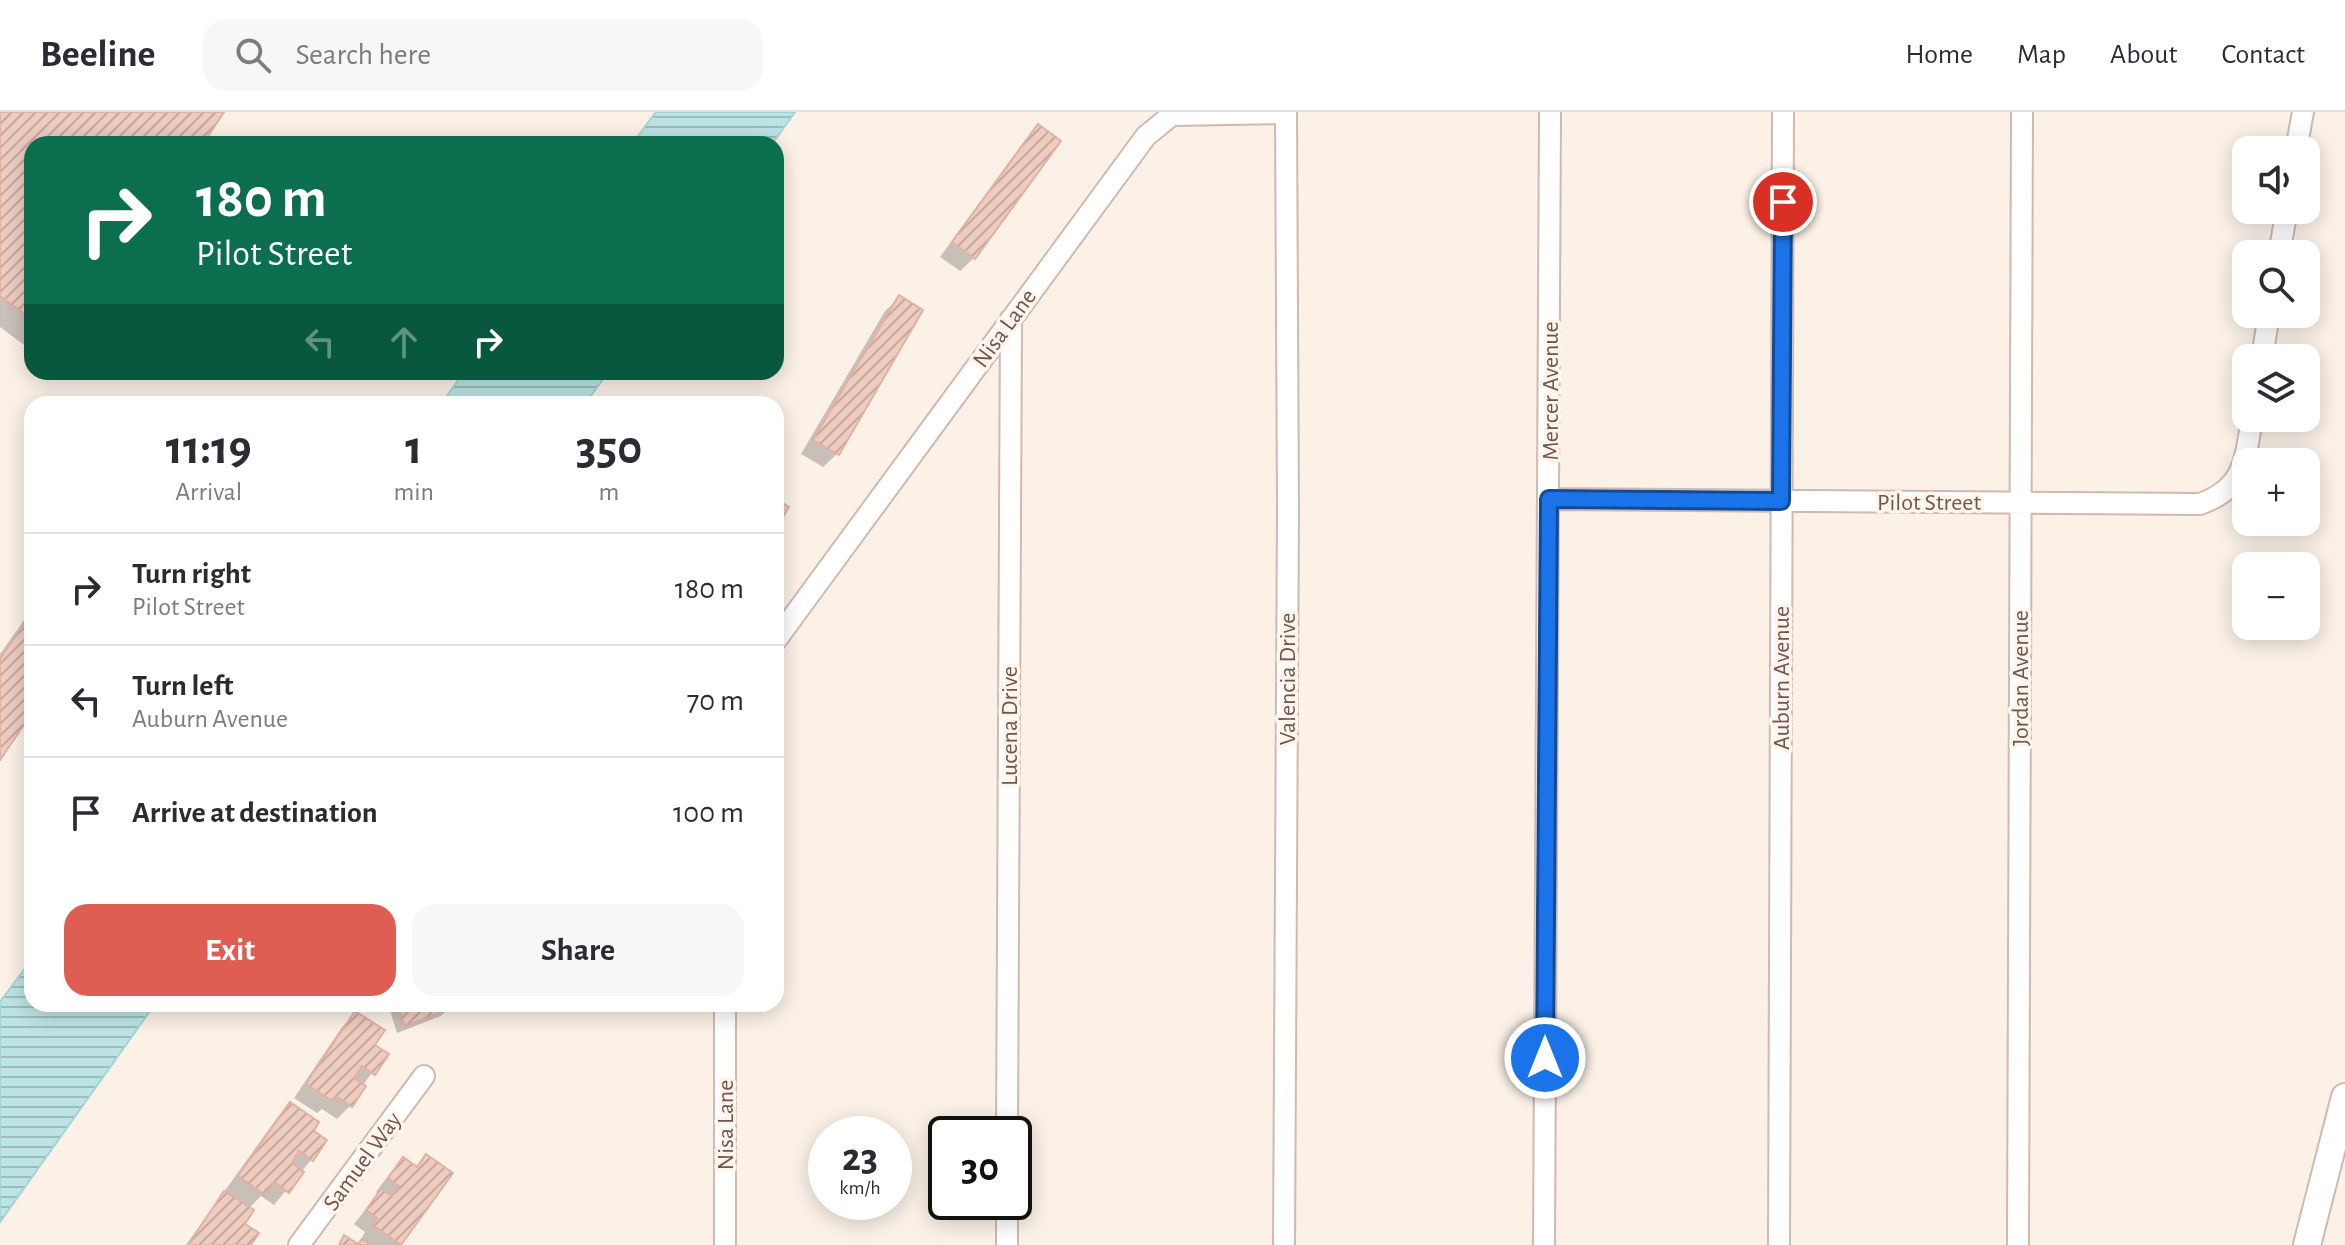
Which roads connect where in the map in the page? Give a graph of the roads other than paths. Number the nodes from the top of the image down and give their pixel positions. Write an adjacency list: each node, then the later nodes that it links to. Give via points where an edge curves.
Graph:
1 (1286, 112): 7 (street, Nisa Lane, via 1172,115 1146,136); 21 (street, Valencia Drive)
2 (1550, 112): 9 (street, Mercer Avenue)
3 (1783, 112): 10 (street, Auburn Avenue)
4 (2022, 112): 11 (street, Jordan Avenue)
5 (2303, 112): 6 (street)
6 (2299, 136)
7 (1011, 319): 12 (street, Nisa Lane); 16 (street, Lucena Drive)
8 (2249, 432): 11 (street, Pilot Street, via 2236,482 2220,497 2200,504)
9 (1549, 499): 10 (street, Pilot Street); 22 (street, Mercer Avenue)
10 (1781, 501): 11 (street, Pilot Street); 23 (street, Auburn Avenue)
11 (2020, 502): 24 (street, Jordan Avenue)
12 (784, 629)
13 (725, 1012): 19 (street, Nisa Lane)
14 (424, 1076): 18 (street, Samuel Way)
15 (2345, 1097): 25 (street)
16 (1007, 1116)
17 (1007, 1220): 20 (street)
18 (299, 1245)
19 (725, 1245)
20 (1007, 1245)
21 (1284, 1245)
22 (1544, 1245)
23 (1779, 1245)
24 (2018, 1245)
25 (2307, 1245)

